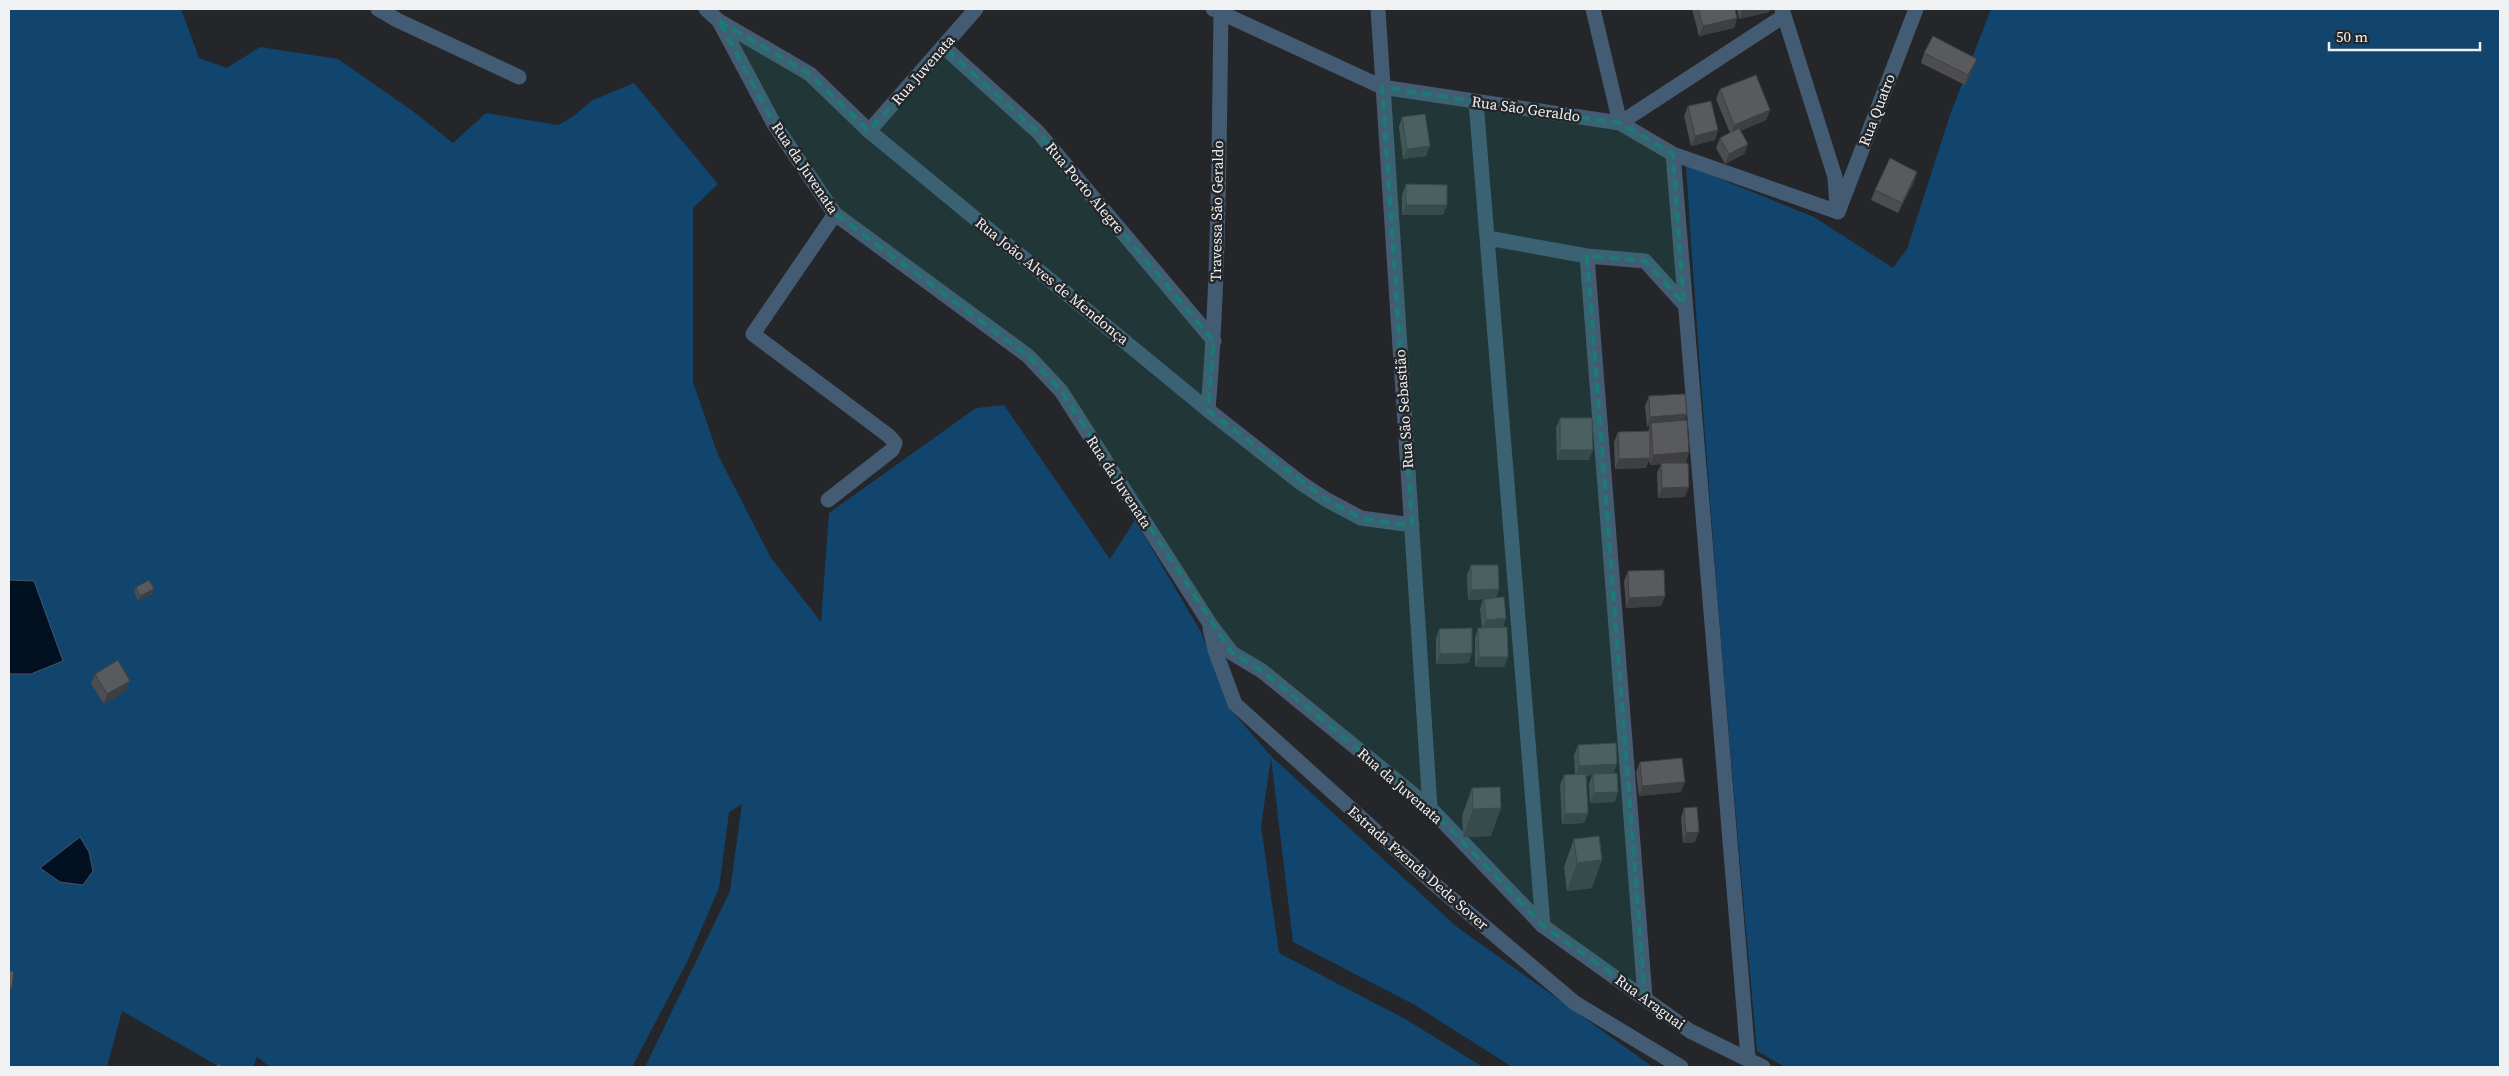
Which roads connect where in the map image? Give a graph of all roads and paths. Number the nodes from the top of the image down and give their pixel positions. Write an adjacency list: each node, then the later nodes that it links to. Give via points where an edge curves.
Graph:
1 (378, 9): 11 (street)
2 (706, 9): 9 (street, Rua João Alves de Mendonça)
3 (976, 9): 10 (street, Rua Juvenata)
4 (1378, 9): 12 (street, Rua São Sebastião)
5 (1594, 9): 14 (street)
6 (1916, 9): 17 (street, Rua Quatro)
7 (1217, 10): 12 (street, Rua São Geraldo); 22 (street, Travessa São Geraldo)
8 (1783, 13): 14 (street); 17 (street, via 1835,177)
9 (720, 21): 15 (street, Rua João Alves de Mendonça, via 810,74); 18 (street, Rua da Juvenata, via 774,124)
10 (944, 47): 15 (street, Rua Juvenata); 22 (street, Rua Porto Alegre, via 1038,132)
11 (519, 77)
12 (1382, 87): 13 (street, Rua São Geraldo); 25 (street, Rua São Sebastião)
13 (1476, 102): 14 (street, Rua São Geraldo); 19 (street)
14 (1620, 122): 16 (street, Rua São Geraldo)
15 (869, 131): 23 (street, Rua João Alves de Mendonça)
16 (1674, 154): 17 (street, Rua São Geraldo); 21 (street)
17 (1838, 212)
18 (835, 214): 24 (street, via 753,334 895,443 892,450); 26 (street, Rua da Juvenata, via 1028,356 1061,391)
19 (1488, 238): 20 (street); 28 (street)
20 (1587, 256): 21 (street, via 1645,261); 29 (street)
21 (1684, 304): 30 (street)
22 (1214, 341): 23 (street, Travessa São Geraldo)
23 (1208, 410): 25 (street, Rua João Alves de Mendonça, via 1327,500 1360,518)
24 (828, 500)
25 (1412, 525): 27 (street, Rua São Sebastião)
26 (1210, 624): 27 (street, Rua da Juvenata, via 1232,654 1262,671); 31 (street, Estrada Fzenda Dede Sover, via 1215,650 1234,704 1432,882 1575,1003)
27 (1430, 808): 28 (street, Rua da Juvenata)
28 (1543, 926): 29 (street, Rua Araguai)
29 (1645, 997): 30 (street, Rua Araguai, via 1690,1031)
30 (1748, 1058): 32 (street, Rua Araguai)
31 (1681, 1067)
32 (1763, 1067)

